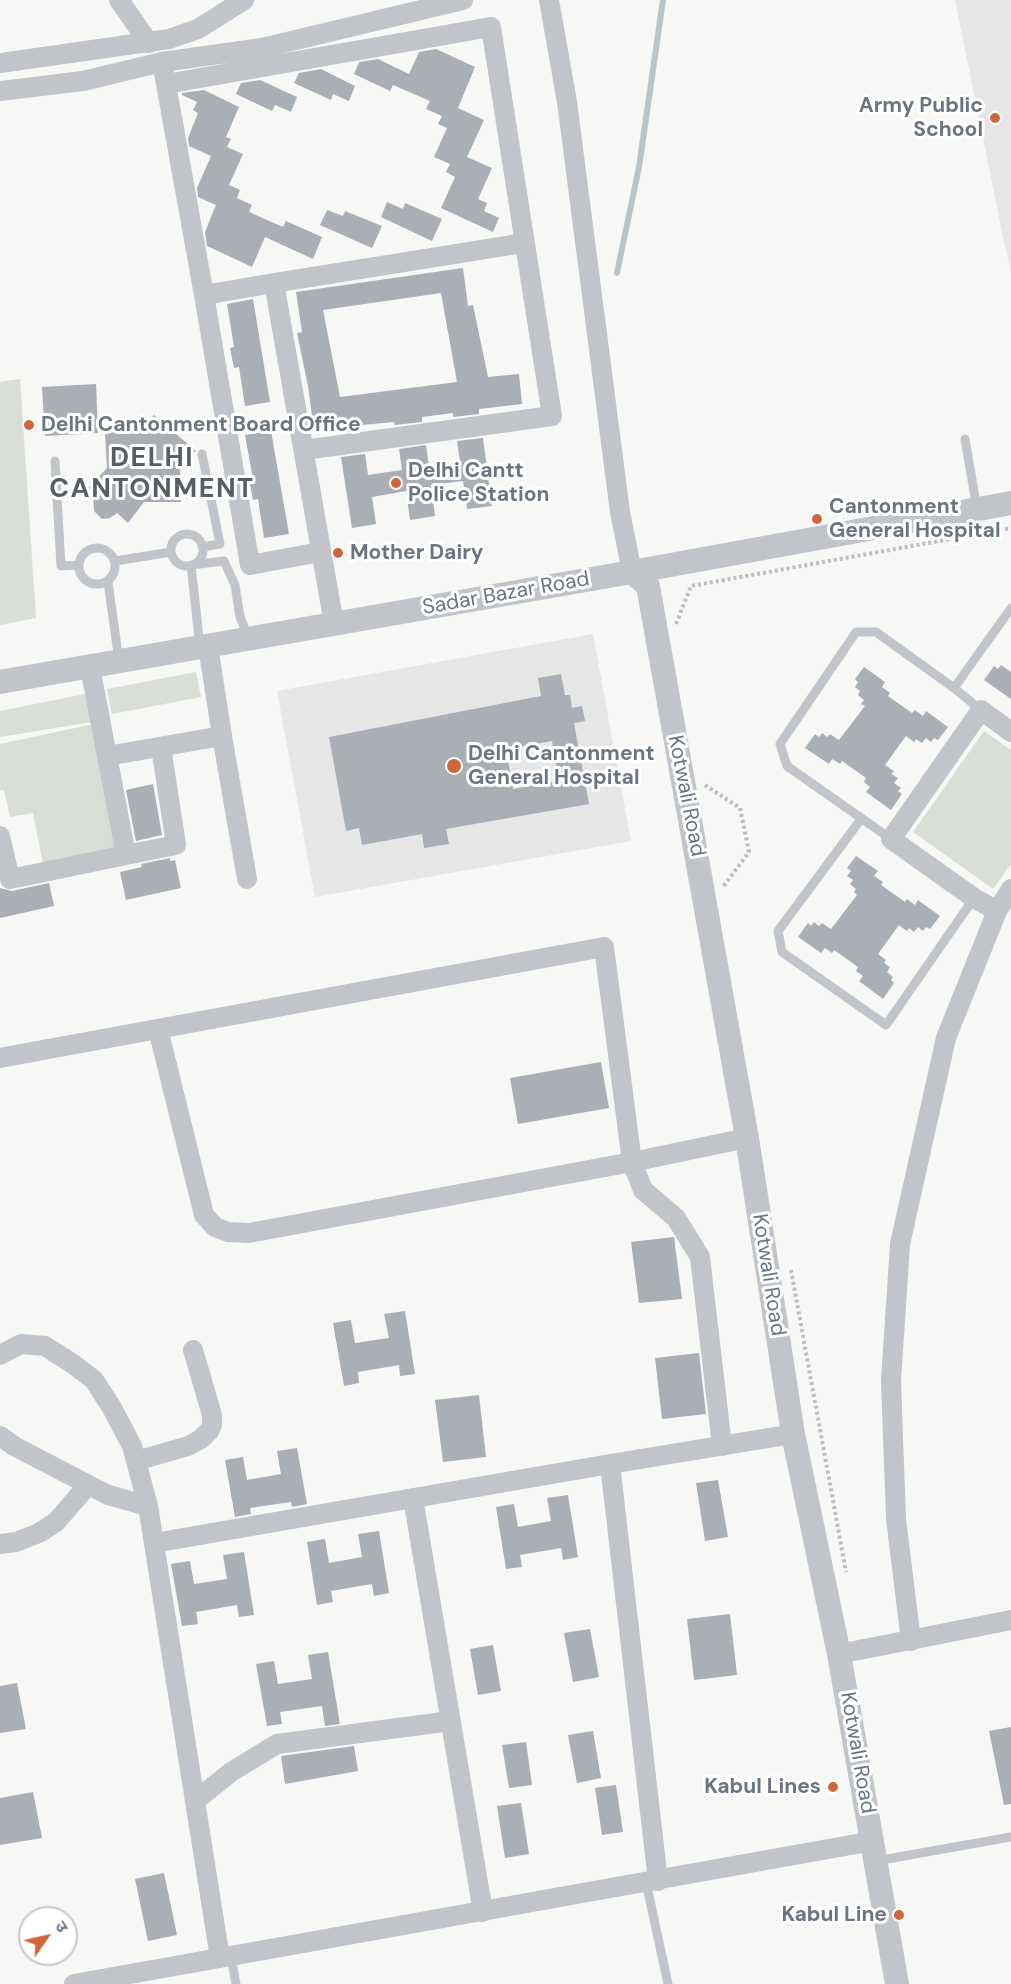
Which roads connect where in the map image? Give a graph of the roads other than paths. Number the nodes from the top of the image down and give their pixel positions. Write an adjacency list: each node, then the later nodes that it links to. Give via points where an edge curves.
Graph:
1 (119, 0): 5 (street)
2 (244, 0): 5 (street, via 198,29)
3 (463, 0): 7 (street, via 262,48)
4 (549, 0): 27 (street, via 567,102 620,512)
5 (148, 44): 6 (street)
6 (0, 63)
7 (162, 63): 8 (street); 9 (street, via 83,81)
8 (166, 84): 10 (street, via 491,27); 12 (street)
9 (0, 91)
10 (524, 243): 11 (street); 14 (street, via 552,416)
11 (274, 283): 12 (street); 14 (street)
12 (204, 295): 22 (street, via 250,565)
13 (965, 439): 18 (lane)
14 (304, 450): 22 (street)
15 (202, 454): 19 (lane)
16 (55, 461): 25 (lane, via 61,566)
17 (1011, 503): 18 (street, Sadar Bazar Road)
18 (976, 509): 27 (street, Sadar Bazar Road)
19 (220, 544): 20 (lane); 24 (lane)
20 (202, 547): 21 (lane, via 194,535 183,534 174,540); 26 (lane, via 201,556)
21 (171, 552): 23 (lane); 26 (lane, via 177,562)
22 (320, 552): 30 (street)
23 (115, 561): 25 (lane, via 104,549 92,548); 28 (lane, via 115,573)
24 (224, 561): 26 (lane); 31 (lane, via 235,585 240,617)
25 (79, 565): 28 (lane, via 82,577 91,584)
26 (191, 565): 32 (lane)
27 (632, 572): 30 (street, Sadar Bazar Road); 52 (street, Kotwali Road, via 648,586)
28 (108, 582): 33 (lane)
29 (1011, 608): 36 (lane)
30 (334, 624): 31 (street, Sadar Bazar Road)
31 (249, 639): 32 (street, Sadar Bazar Road)
32 (204, 646): 33 (street, Sadar Bazar Road); 39 (street)
33 (119, 661): 34 (street, Sadar Bazar Road)
34 (90, 667): 35 (street, Sadar Bazar Road); 41 (street)
35 (0, 682)
36 (954, 688): 37 (lane); 42 (lane, via 876,632 856,632 780,744 786,766)
37 (981, 710): 38 (street); 44 (street)
38 (1011, 732)
39 (222, 736): 40 (street); 46 (street)
40 (161, 747): 41 (street); 45 (street, via 176,844)
41 (106, 756): 45 (street)
42 (861, 819): 44 (lane); 48 (lane, via 778,931 782,952 886,1025)
43 (0, 836): 45 (street, via 10,879)
44 (891, 839): 48 (street)
45 (126, 855)
46 (247, 879)
47 (1011, 889): 49 (street)
48 (974, 898): 49 (street)
49 (997, 911): 67 (street, via 946,1038 900,1244 891,1381 896,1519)
50 (158, 1029): 51 (street); 53 (street, via 204,1215 215,1227 228,1232 249,1233); 53 (street, via 604,947)
51 (0, 1058)
52 (747, 1138): 53 (street); 56 (street, Kotwali Road)
53 (632, 1162): 58 (street, via 643,1190 676,1218 700,1257)
54 (193, 1350): 59 (street, via 212,1415 209,1431 188,1446)
55 (0, 1355): 59 (street, via 21,1344 45,1346 80,1369 93,1380 112,1408)
56 (793, 1434): 58 (street); 68 (street, Kotwali Road)
57 (0, 1436): 61 (street)
58 (722, 1446): 60 (street)
59 (136, 1461): 63 (street)
60 (610, 1464): 62 (street); 73 (street)
61 (88, 1485): 63 (street); 65 (street, via 56,1522 39,1533)
62 (413, 1498): 64 (street); 69 (street)
63 (148, 1506): 64 (street)
64 (154, 1543): 70 (street)
65 (0, 1544)
66 (1011, 1620): 67 (street)
67 (911, 1641): 68 (street)
68 (839, 1654): 72 (street, Kotwali Road)
69 (451, 1721): 70 (street, via 277,1744 231,1772); 74 (street)
70 (195, 1801): 75 (street)
71 (1011, 1837): 72 (lane)
72 (874, 1851): 73 (street); 79 (street, Kotwali Road)
73 (652, 1882): 74 (street); 78 (lane)
74 (483, 1912): 75 (street)
75 (226, 1957): 76 (street); 77 (lane)
76 (74, 1984)
77 (236, 1984)
78 (668, 1984)
79 (897, 1984)

